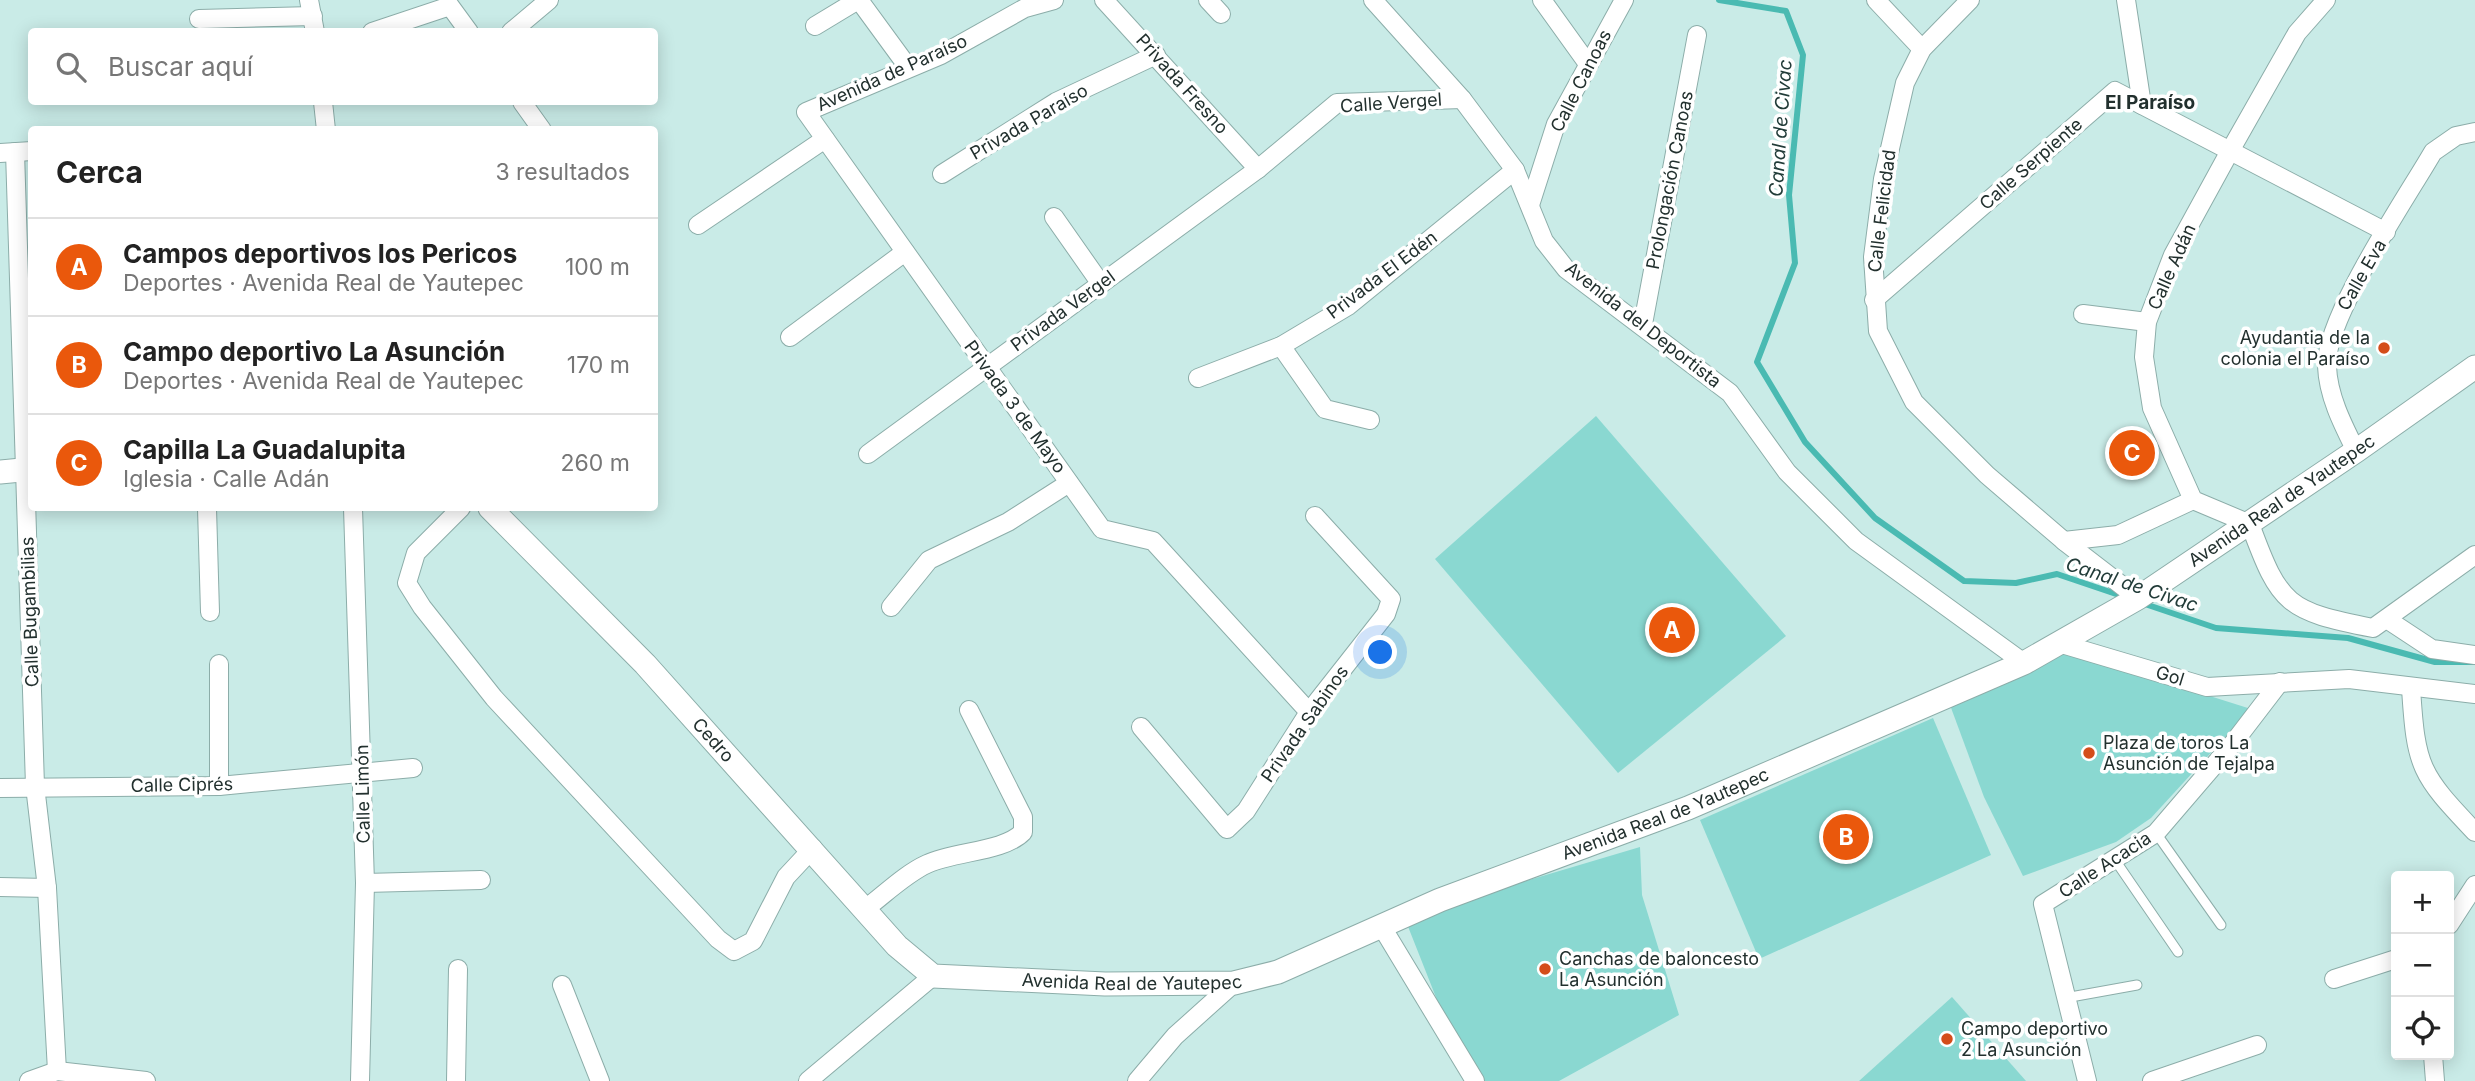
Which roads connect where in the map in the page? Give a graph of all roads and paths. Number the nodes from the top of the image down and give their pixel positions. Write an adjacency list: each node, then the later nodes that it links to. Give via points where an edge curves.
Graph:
1 (858, 0): 17 (street); 25 (street)
2 (1054, 0): 13 (street, Avenida de Paraíso)
3 (1104, 0): 23 (street, Privada Fresno)
4 (1208, 0): 14 (street)
5 (1373, 0): 26 (street, Avenida del Deportista)
6 (1542, 0): 24 (street)
7 (1624, 0): 24 (street, Calle Canoas)
8 (1876, 0): 22 (street)
9 (1970, 0): 22 (street, Calle Felicidad)
10 (2126, 0): 29 (street)
11 (2326, 0): 35 (street, Calle Adán, via 2297,33)
12 (543, 4): 20 (street)
13 (1023, 4): 25 (street, Avenida de Paraíso, via 942,55)
14 (1221, 14)
15 (312, 16): 16 (street)
16 (199, 19)
17 (815, 26)
18 (384, 28): 19 (street, via 450,6)
19 (467, 28)
20 (516, 28)
21 (1697, 35): 49 (street, Prolongación Canoas)
22 (1922, 49): 46 (street, Calle Felicidad, via 1905,83 1882,179 1873,257)
23 (1156, 55): 37 (street, Privada Fresno); 39 (street, Privada Paraíso, via 1056,102)
24 (1588, 64): 40 (street, Calle Canoas, via 1556,124)
25 (908, 67): 30 (street, Avenida de Paraíso)
26 (1462, 99): 37 (street, Calle Vergel, via 1337,103); 38 (street, Avenida del Deportista)
27 (323, 105): 31 (street)
28 (524, 105): 32 (street)
29 (2142, 105): 35 (street, Calle Serpiente); 46 (street, Calle Serpiente, via 2115,91)
30 (806, 112): 34 (street, Privada 3 de Mayo)
31 (326, 126)
32 (539, 126)
33 (2475, 132): 43 (street, Calle Eva, via 2456,136 2433,152)
34 (825, 139): 42 (street); 44 (street, Privada 3 de Mayo)
35 (2230, 151): 43 (street, Calle Serpiente); 48 (street, Calle Adán, via 2173,255)
36 (16, 152): 56 (street, Calle Bugambilias)
37 (1258, 169): 45 (street, Privada Vergel)
38 (1515, 170): 40 (street, Avenida del Deportista); 51 (street, Privada El Edén, via 1348,306)
39 (942, 174)
40 (1530, 205): 49 (street, Avenida del Deportista, via 1544,241 1566,269)
41 (1054, 216): 45 (street)
42 (698, 225)
43 (2386, 232): 57 (street, Calle Eva, via 2336,319 2326,365 2337,412)
44 (905, 252): 50 (street); 53 (street, Privada 3 de Mayo)
45 (1101, 284): 53 (street, Privada Vergel)
46 (1874, 300): 70 (street, Calle Felicidad, via 1878,331 1914,402 1987,475)
47 (2083, 314): 48 (street)
48 (2147, 322): 62 (street, Calle Adán, via 2144,357 2152,408)
49 (1643, 324): 78 (street, Avenida del Deportista, via 1730,393 1787,472 1856,541)
50 (790, 337)
51 (1280, 346): 54 (street, Privada El Edén); 55 (street, via 1325,409)
52 (2475, 367): 57 (street, Avenida Real de Yautepec)
53 (986, 368): 58 (street, Privada Vergel); 61 (street, Privada 3 de Mayo)
54 (1198, 377)
55 (1370, 420)
56 (28, 445)
57 (2356, 451): 69 (street, Avenida Real de Yautepec)
58 (868, 454)
59 (28, 469): 60 (street)
60 (0, 472)
61 (1069, 483): 73 (street, via 1008,522 929,561); 84 (street, Privada 3 de Mayo, via 1102,529 1153,541)
62 (2193, 500): 69 (street); 70 (street, via 2118,535)
63 (30, 511): 88 (street, Calle Bugambilias)
64 (207, 511): 74 (street)
65 (353, 511): 87 (street, Calle Limón)
66 (458, 511): 93 (street, via 416,553 407,583 494,698 718,939 734,951 753,941 786,877)
67 (493, 511): 93 (street, Cedro, via 645,664)
68 (1315, 516): 84 (street, Privada Sabinos, via 1391,599 1386,614)
69 (2250, 524): 72 (street, Avenida Real de Yautepec); 75 (street, via 2266,568 2285,598 2316,617)
70 (2064, 541): 72 (street, Calle Felicidad)
71 (2475, 555): 75 (street)
72 (2136, 599): 76 (street, Avenida Real de Yautepec)
73 (891, 607)
74 (210, 612)
75 (2380, 624): 77 (street, via 2431,649)
76 (2072, 639): 78 (street, Avenida Real de Yautepec); 80 (street, Gol, via 2207,687)
77 (2475, 655)
78 (2024, 663): 103 (street, Avenida Real de Yautepec, via 1688,808 1440,900)
79 (219, 664): 89 (street)
80 (2280, 682): 81 (street, Gol, via 2349,679); 92 (street, Calle Acacia)
81 (2411, 688): 82 (street, Gol); 91 (street, via 2420,764 2434,788)
82 (2475, 694)
83 (969, 710): 100 (street, via 1023,817 1023,832 1013,842 953,853 923,865)
84 (1309, 712): 85 (street, Privada Sabinos, via 1246,811 1227,829)
85 (1141, 727)
86 (413, 768): 87 (street, Calle Ciprés)
87 (363, 774): 89 (street, Calle Ciprés); 96 (street, Calle Limón)
88 (35, 786): 89 (street, Calle Ciprés); 90 (street, Calle Ciprés); 99 (street, Calle Bugambilias)
89 (219, 786)
90 (0, 788)
91 (2475, 832)
92 (2155, 833): 94 (street, Calle Acacia); 102 (lane)
93 (813, 848): 100 (street, Cedro)
94 (2115, 860): 104 (lane); 112 (street, Calle Acacia, via 2043,904)
95 (481, 880): 96 (street)
96 (365, 883): 119 (street, Calle Limón)
97 (2475, 885): 101 (street)
98 (0, 887): 99 (street)
99 (47, 888): 115 (street, Calle Bugambilias)
100 (865, 909): 107 (street, Cedro, via 897,946)
101 (2454, 917)
102 (2221, 925)
103 (1382, 927): 109 (street, Avenida Real de Yautepec, via 1278,972); 116 (street)
104 (2178, 952)
105 (2391, 961): 108 (street)
106 (458, 969): 120 (street)
107 (933, 976): 109 (street, Avenida Real de Yautepec, via 1105,984); 122 (street)
108 (2334, 979)
109 (1234, 983): 123 (street, via 1175,1036)
110 (562, 985): 121 (street)
111 (2137, 985): 112 (lane)
112 (2065, 998): 124 (street, Calle Acacia)
113 (2257, 1045): 125 (street)
114 (2433, 1060): 126 (street)
115 (57, 1071): 117 (street); 118 (street)
116 (1469, 1079)
117 (29, 1081)
118 (146, 1081)
119 (360, 1081)
120 (456, 1081)
121 (600, 1081)
122 (807, 1081)
123 (1137, 1081)
124 (2087, 1081)
125 (2152, 1081)
126 (2435, 1081)

